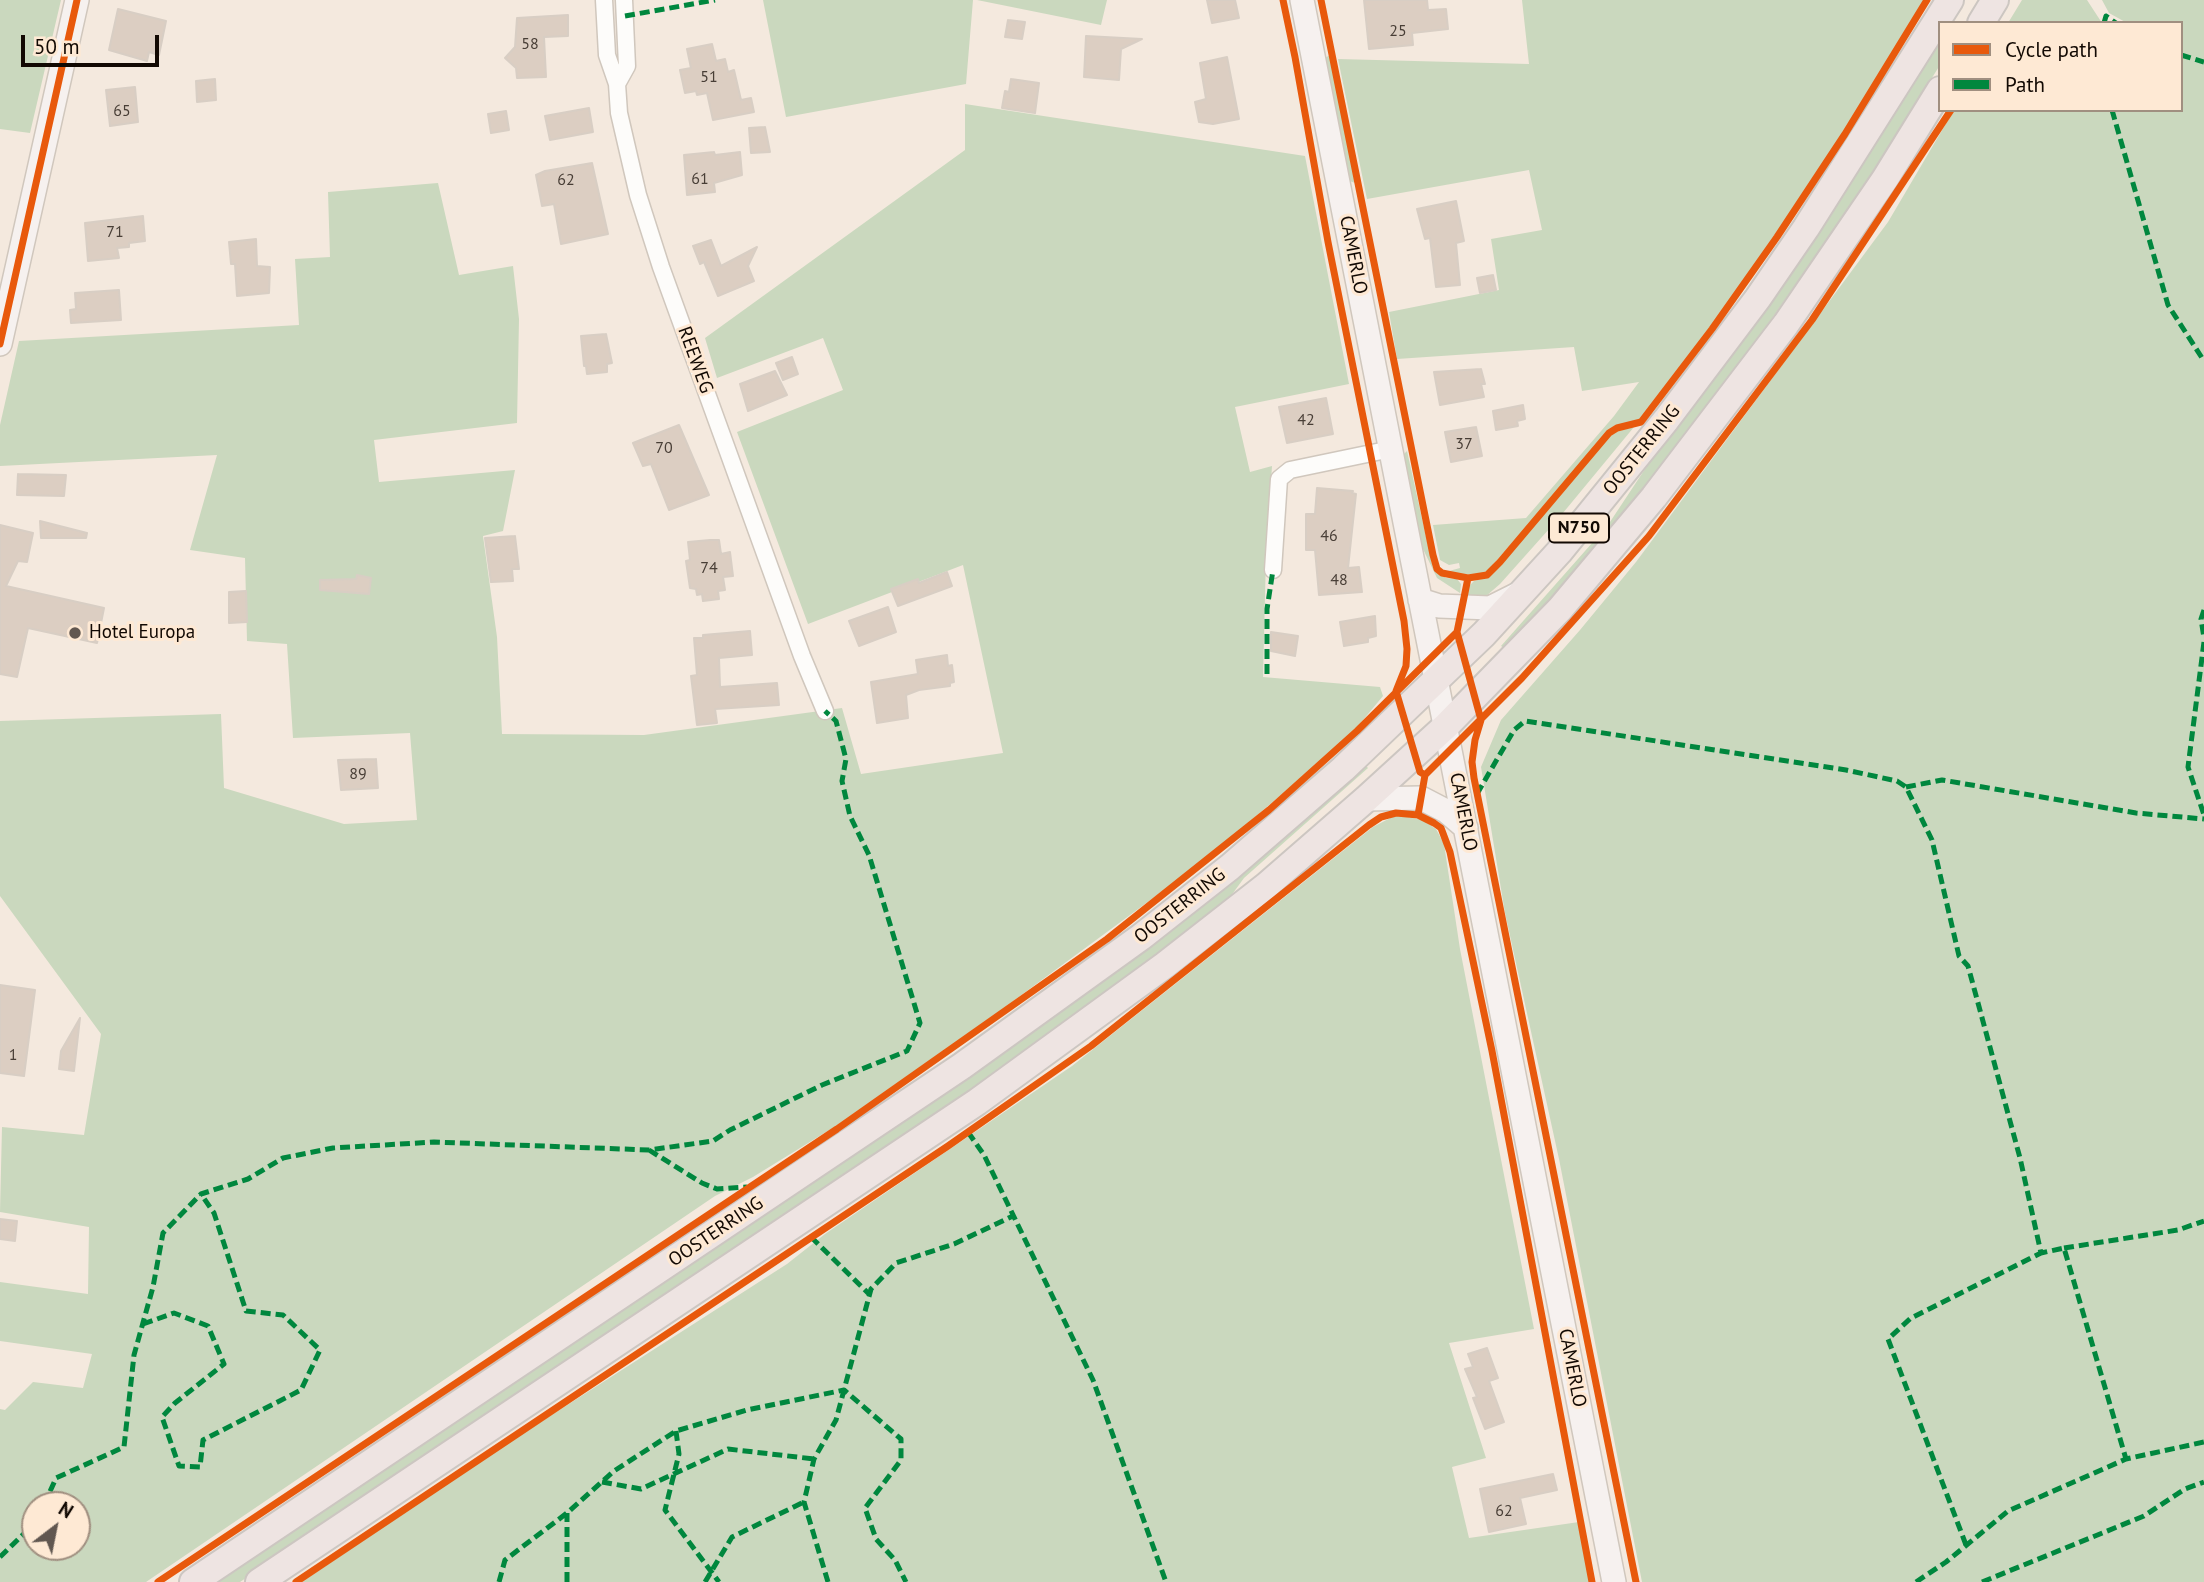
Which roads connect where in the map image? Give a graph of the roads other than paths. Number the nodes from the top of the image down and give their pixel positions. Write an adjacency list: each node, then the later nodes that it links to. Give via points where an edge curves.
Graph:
1 (78, 0): 10 (main road)
2 (604, 0): 8 (street, REEWEG, via 607,55)
3 (624, 0): 8 (street, via 627,66)
4 (1302, 0): 11 (main road, CAMERLO)
5 (1950, 0): 13 (main road, OOSTERRING / N750, via 1758,298 1662,426)
6 (1995, 0): 7 (main road)
7 (1982, 21)
8 (617, 85): 16 (street, REEWEG, via 638,195 661,267)
9 (1938, 93): 17 (main road, OOSTERRING / N750, via 1830,260 1694,447 1560,609)
10 (0, 344)
11 (1391, 449): 12 (street, via 1290,470 1279,479); 14 (main road, CAMERLO)
12 (1273, 570)
13 (1522, 592): 14 (main road, via 1490,608 1439,606); 15 (main road, OOSTERRING / N750)
14 (1420, 600): 15 (main road, CAMERLO)
15 (1437, 681): 17 (main road, CAMERLO); 20 (main road, OOSTERRING / N750, via 1230,867 1119,953 930,1088)
16 (825, 711)
17 (1446, 726): 18 (main road, OOSTERRING / N750); 19 (main road, CAMERLO)
18 (1366, 799): 19 (main road, via 1421,798); 21 (main road, OOSTERRING / N750, via 1175,957 977,1102)
19 (1466, 828): 22 (main road, CAMERLO)
20 (193, 1582)
21 (259, 1582)
22 (1614, 1582)

